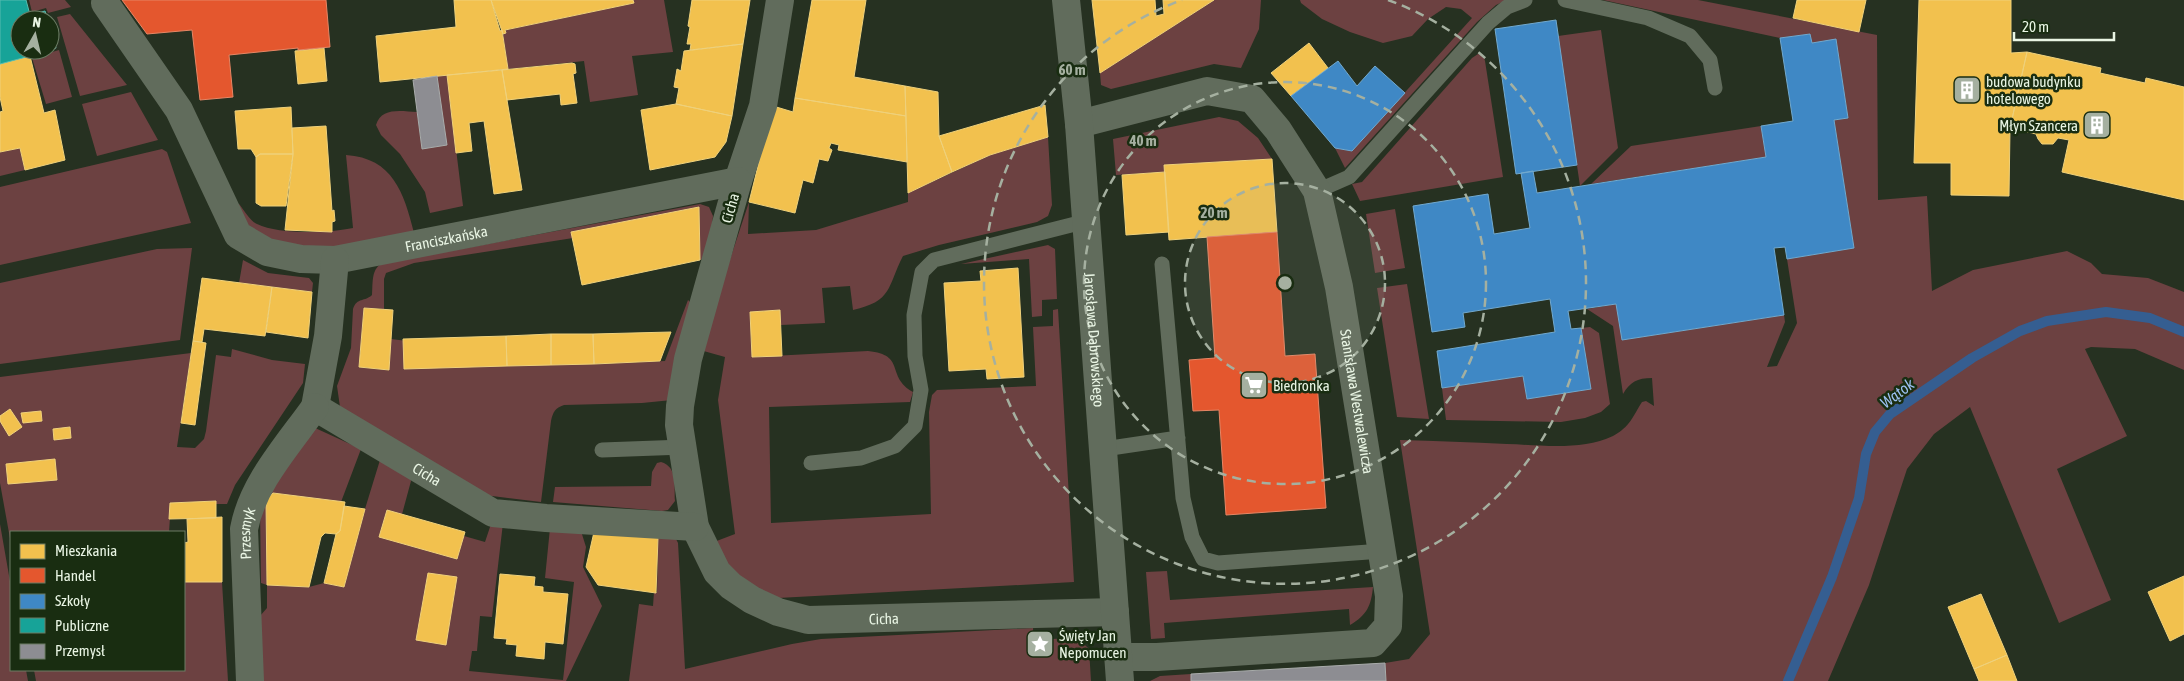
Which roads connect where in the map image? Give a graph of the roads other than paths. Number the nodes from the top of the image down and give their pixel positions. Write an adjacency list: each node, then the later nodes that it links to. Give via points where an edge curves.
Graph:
1 (780, 0): 8 (street, via 763,106)
2 (1066, 0): 7 (street, Jarosława Dąbrowskiego)
3 (1525, 0): 9 (lane, via 1507,7 1488,23 1349,178)
4 (1565, 0): 6 (lane, via 1648,18 1690,36 1710,60)
5 (104, 3): 11 (street, Franciszkańska, via 179,110 238,235 267,252 300,259)
6 (1715, 88)
7 (1080, 124): 9 (street, Stanisława Westwalewicza, via 1207,91 1252,99 1278,130); 10 (street, Jarosława Dąbrowskiego)
8 (738, 181): 11 (street, Franciszkańska); 15 (street, Cicha, via 688,359 679,425)
9 (1317, 190): 20 (street, Stanisława Westwalewicza, via 1339,287)
10 (1087, 221): 16 (street, Jarosława Dąbrowskiego); 18 (lane, via 934,260 922,272 914,315 915,356 921,390 914,426 895,446 861,458)
11 (335, 260): 13 (street, via 328,336)
12 (1162, 264): 14 (lane)
13 (315, 407): 19 (street, Cicha, via 493,513); 23 (street, Przesmyk, via 260,486 247,511 244,530)
14 (1178, 438): 16 (lane); 20 (lane, via 1183,498 1192,537 1203,559 1218,563)
15 (684, 447): 17 (lane); 19 (street, Cicha)
16 (1104, 449): 21 (street, Jarosława Dąbrowskiego)
17 (602, 450)
18 (811, 463)
19 (695, 527): 21 (street, Cicha, via 717,572 731,586 778,612 808,620)
20 (1382, 550): 22 (street, Stanisława Westwalewicza, via 1389,596 1388,626 1373,643 1157,657)
21 (1115, 612): 22 (street, Jarosława Dąbrowskiego)
22 (1120, 669)
23 (250, 681)

